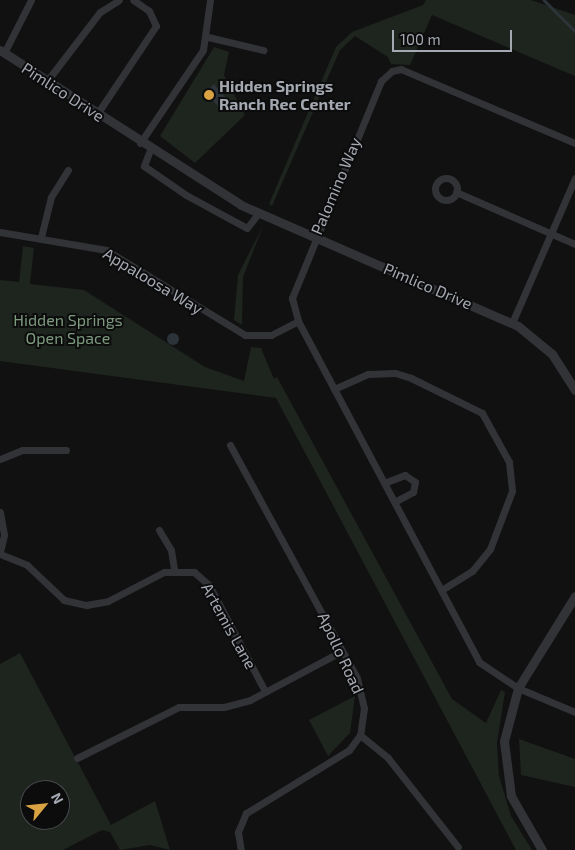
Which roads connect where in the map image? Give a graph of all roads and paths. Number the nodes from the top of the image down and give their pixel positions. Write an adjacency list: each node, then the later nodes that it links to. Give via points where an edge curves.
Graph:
1 (31, 0): 7 (street)
2 (119, 0): 8 (street, via 100,12)
3 (133, 0): 9 (street, via 149,11 156,26)
4 (210, 0): 5 (street)
5 (208, 37): 6 (street); 10 (street)
6 (263, 50)
7 (2, 51): 8 (street, Pimlico Drive)
8 (47, 81): 9 (street, Pimlico Drive)
9 (97, 114): 10 (street, Pimlico Drive)
10 (140, 143): 12 (street, Pimlico Drive)
11 (575, 144): 20 (street, Palomino Way, via 401,69 392,71 381,81)
12 (150, 150): 16 (street, Pimlico Drive); 16 (street, via 144,166 186,194 247,228)
13 (68, 170): 19 (street, via 51,197)
14 (575, 178): 18 (street)
15 (456, 192): 18 (street)
16 (259, 212): 20 (street, Pimlico Drive)
17 (0, 232): 19 (street, Appaloosa Way)
18 (551, 234): 21 (street); 23 (street)
19 (41, 237): 22 (street, Appaloosa Way, via 106,250 245,335 268,336)
20 (314, 238): 22 (street, Palomino Way, via 292,298); 23 (street, Pimlico Drive)
21 (575, 244)
22 (298, 321): 24 (street, Palomino Way)
23 (512, 323): 25 (street, Pimlico Drive, via 546,348)
24 (334, 389): 29 (street, Palomino Way); 35 (street, via 368,374 395,373 410,378 474,407 504,454 513,482 498,533 481,562)
25 (575, 390)
26 (230, 445): 37 (street, Apollo Road)
27 (66, 450): 28 (street, via 22,450)
28 (0, 459)
29 (384, 483): 30 (street, Palomino Way); 30 (street, via 405,475 415,482 413,492)
30 (394, 502): 35 (street, Palomino Way)
31 (0, 512): 33 (street, via 4,535)
32 (159, 530): 34 (street, via 171,550)
33 (0, 553): 34 (street, via 27,565 64,600 86,605 108,601)
34 (174, 569): 39 (street, Artemis Lane, via 194,572 209,585)
35 (440, 590): 38 (street, Palomino Way, via 479,662)
36 (575, 596): 38 (street)
37 (342, 651): 39 (street); 41 (street, Apollo Road, via 363,698)
38 (518, 688): 40 (street, Palomino Way); 45 (street, via 504,740 505,767 519,815)
39 (266, 691): 42 (street, via 224,707 179,708)
40 (575, 712)
41 (360, 735): 43 (street, via 388,758); 44 (street, via 336,760 251,808 240,825)
42 (77, 758)
43 (458, 848)
44 (241, 850)
45 (542, 850)

